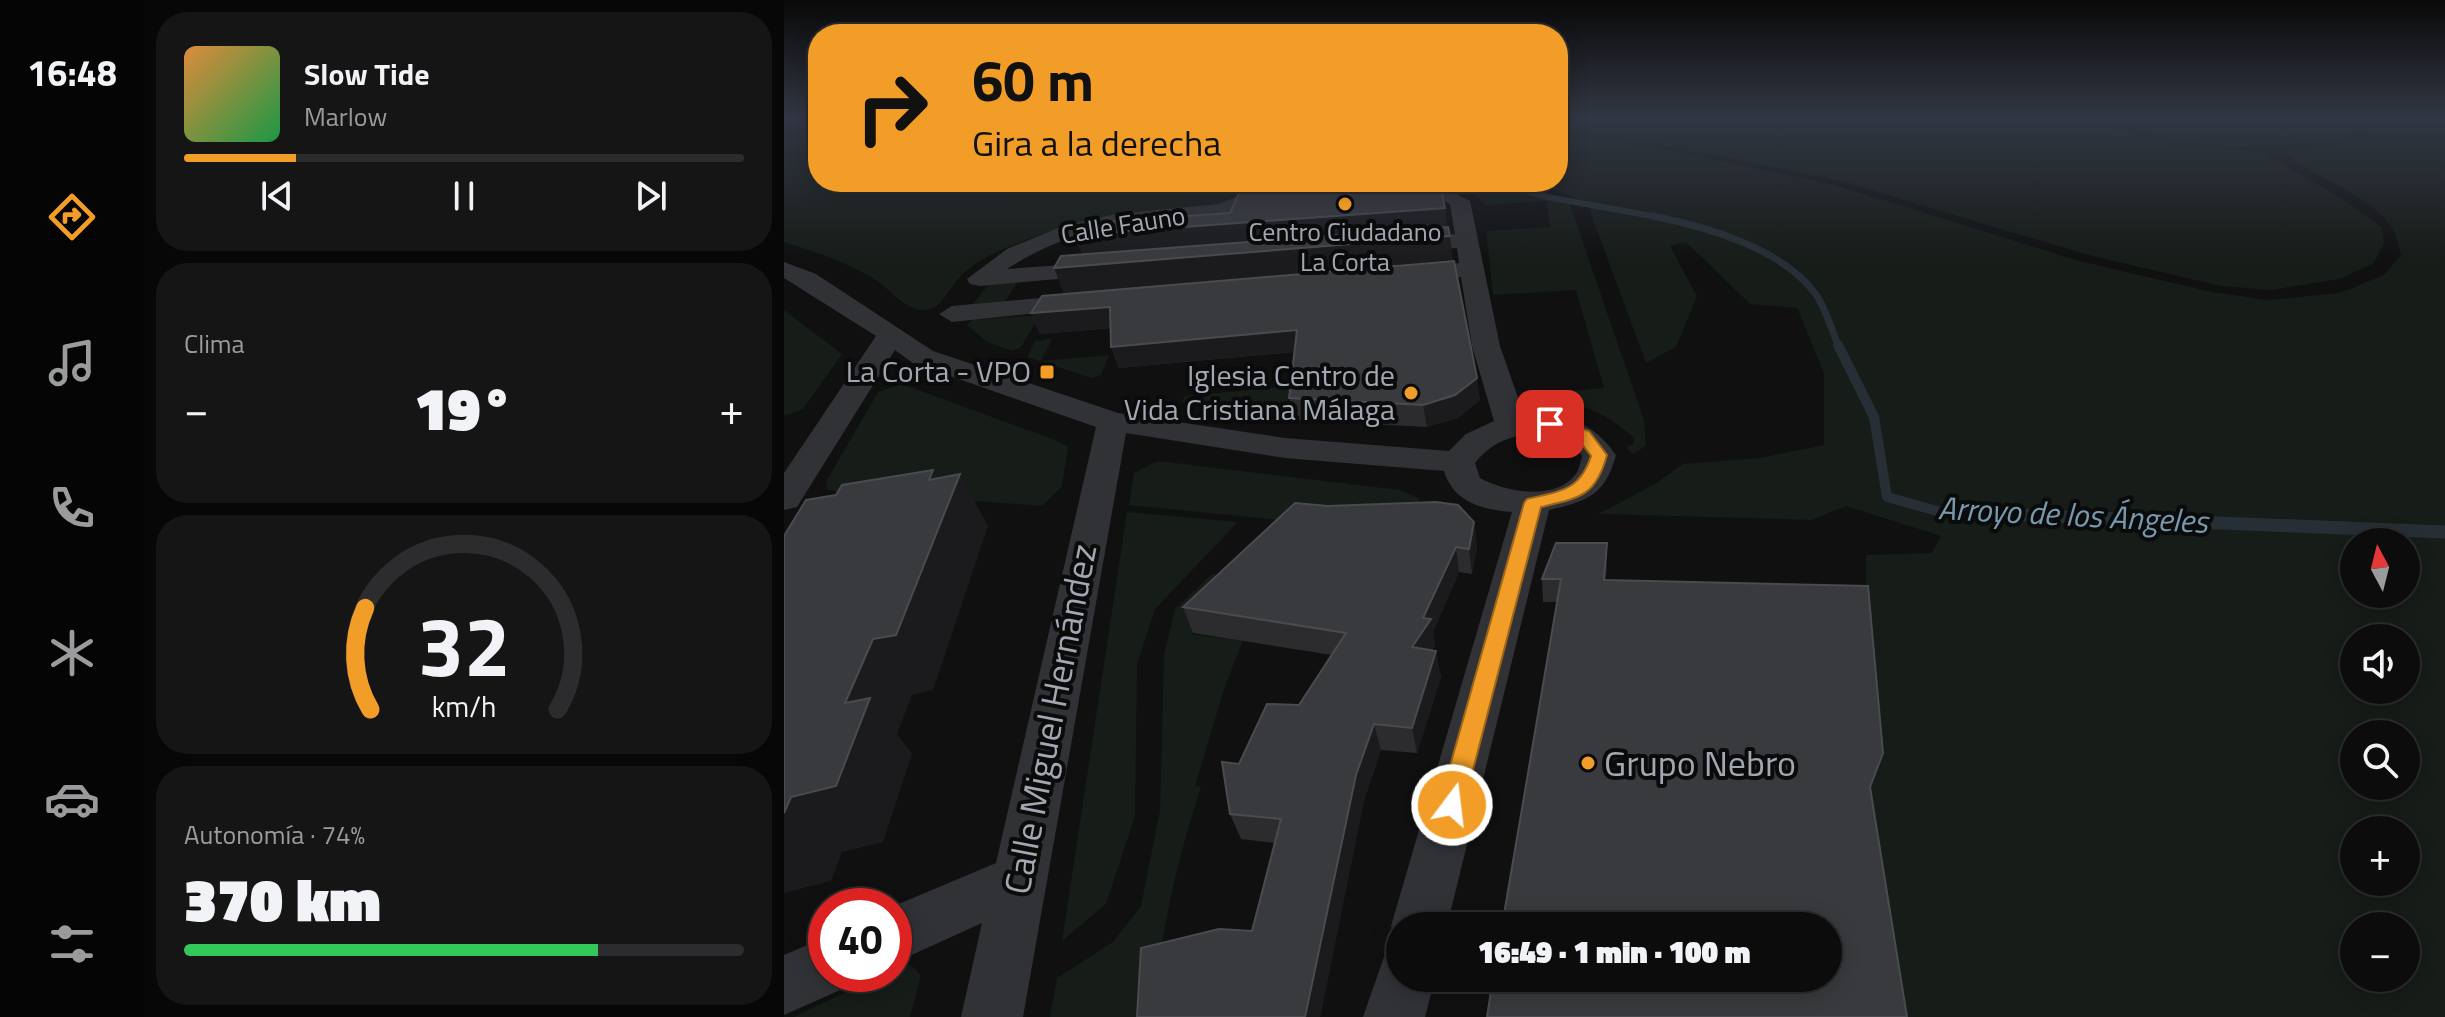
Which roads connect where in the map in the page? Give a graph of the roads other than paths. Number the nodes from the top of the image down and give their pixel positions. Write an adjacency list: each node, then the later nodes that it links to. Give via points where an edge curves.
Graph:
1 (1264, 192): 9 (street, Calle Fauno, via 1236,207 1135,218 1056,234 1007,255)
2 (1440, 192): 3 (street, via 1460,201)
3 (1468, 240): 4 (street); 7 (street)
4 (1372, 247)
5 (1126, 267): 9 (street)
6 (784, 269): 12 (street)
7 (1472, 269): 8 (street); 15 (street, via 1486,346)
8 (1381, 277)
9 (979, 279): 11 (street, Calle Fauno)
10 (1111, 300): 11 (street)
11 (952, 314): 13 (street, Calle Fauno)
12 (890, 336): 13 (street); 17 (street)
13 (923, 357): 14 (street)
14 (1113, 422): 16 (street, via 1285,448); 19 (street, Calle Miguel Hernández)
15 (1511, 425): 16 (street, via 1475,439); 18 (street, via 1550,424 1583,435 1599,455 1592,479 1568,495)
16 (1458, 462): 18 (street, via 1465,484 1493,500)
17 (784, 499)
18 (1533, 503): 20 (street)
19 (1017, 880): 21 (street); 25 (street, Calle Miguel Hernández)
20 (1423, 912)
21 (912, 927)
22 (808, 974): 23 (street)
23 (784, 985)
24 (1401, 992): 26 (street)
25 (992, 1017)
26 (1394, 1017)

